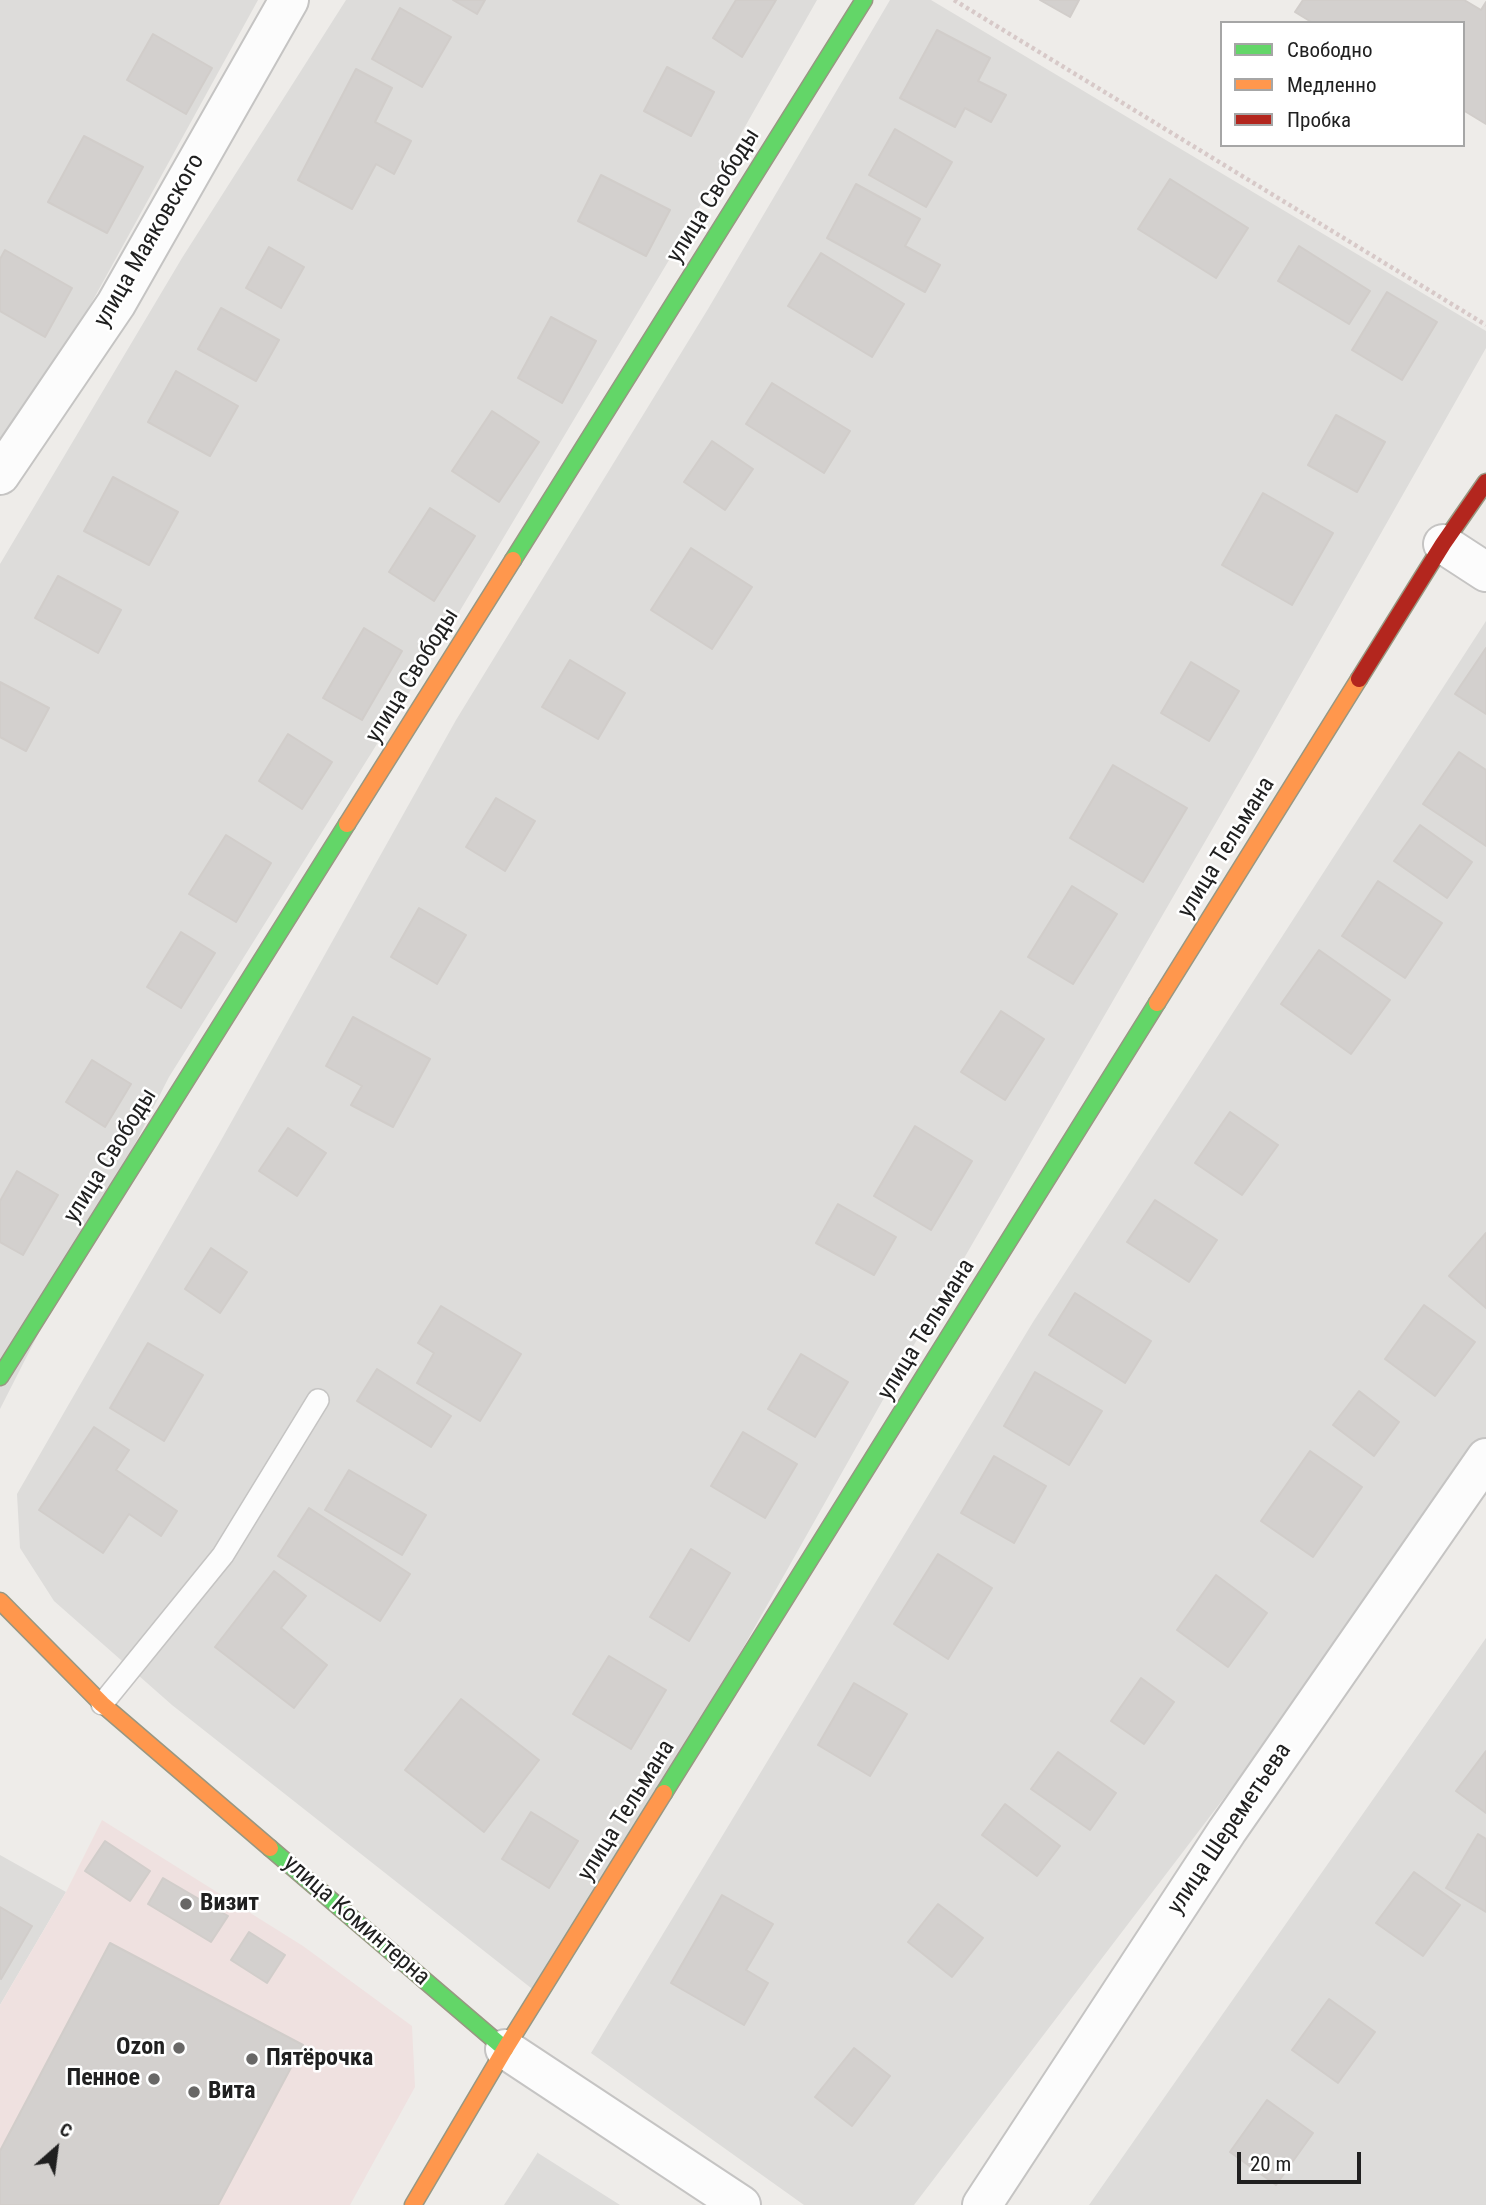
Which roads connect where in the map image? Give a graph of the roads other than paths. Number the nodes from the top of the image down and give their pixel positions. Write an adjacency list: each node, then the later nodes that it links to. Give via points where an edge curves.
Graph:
1 (289, 0): 3 (street, улица Маяковского, via 116,304)
2 (864, 0): 7 (street, улица Свободы)
3 (0, 475)
4 (1486, 482): 5 (street, улица Тельмана)
5 (1443, 544): 6 (street); 12 (street, улица Тельмана)
6 (1486, 572)
7 (0, 1377)
8 (318, 1400): 11 (lane, via 223,1555)
9 (1486, 1458): 15 (street, улица Шереметьева, via 1227,1831)
10 (0, 1601): 11 (street, улица Коминтерна)
11 (102, 1704): 12 (street, улица Коминтерна)
12 (505, 2049): 13 (street, улица Тельмана); 14 (street, улица Коминтерна)
13 (413, 2205)
14 (741, 2205)
15 (982, 2205)

